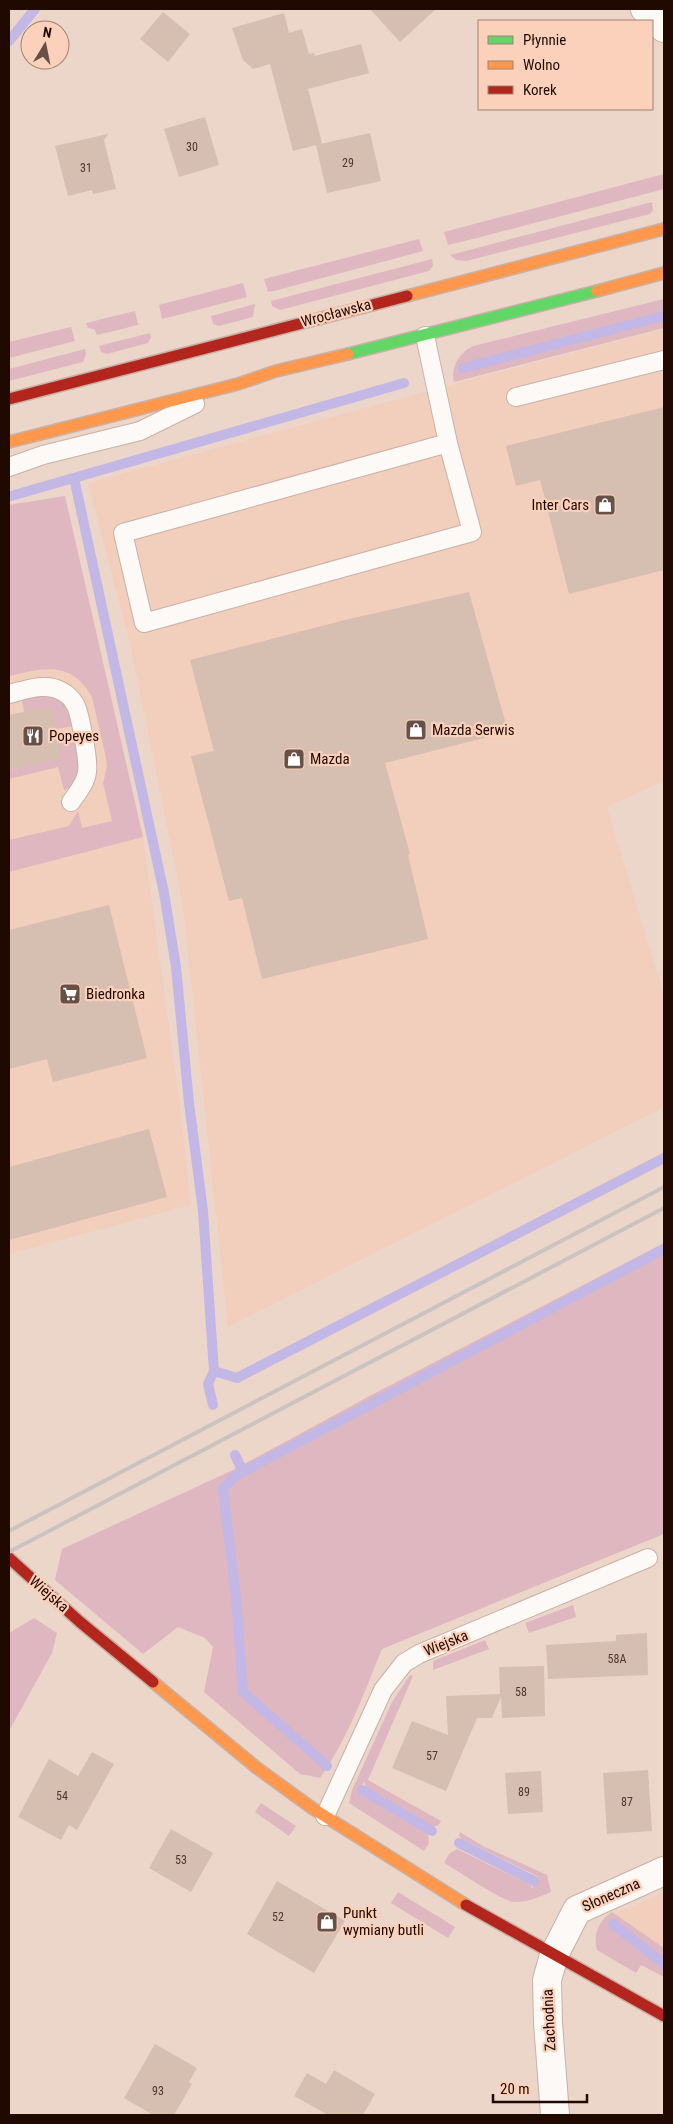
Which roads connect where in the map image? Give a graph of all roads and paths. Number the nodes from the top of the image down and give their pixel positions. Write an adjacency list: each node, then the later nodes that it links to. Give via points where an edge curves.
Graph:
1 (645, 9): 2 (street)
2 (664, 28)
3 (664, 228): 9 (main road, Wrocławska)
4 (664, 273): 5 (main road)
5 (425, 336): 7 (main road, via 276,371); 11 (lane)
6 (664, 360): 8 (lane)
7 (238, 384): 10 (main road); 12 (lane, via 140,431 42,455)
8 (516, 397)
9 (9, 398)
10 (9, 442)
11 (448, 442): 11 (lane, via 124,532 144,623 472,532)
12 (9, 467)
13 (9, 694): 14 (lane, via 40,687 53,688 62,691 76,705 88,759 83,784)
14 (71, 802)
15 (9, 1558): 17 (main road, Wiejska, via 168,1696 263,1773)
16 (648, 1558): 17 (lane, Wiejska, via 420,1654 404,1664 383,1690)
17 (325, 1816): 19 (main road, Wiejska, via 422,1878)
18 (664, 1871): 19 (street, Słoneczna, via 577,1910)
19 (554, 1955): 20 (main road, Wiejska); 21 (street, Zachodnia, via 548,1980 548,2014)
20 (664, 2016)
21 (555, 2115)

